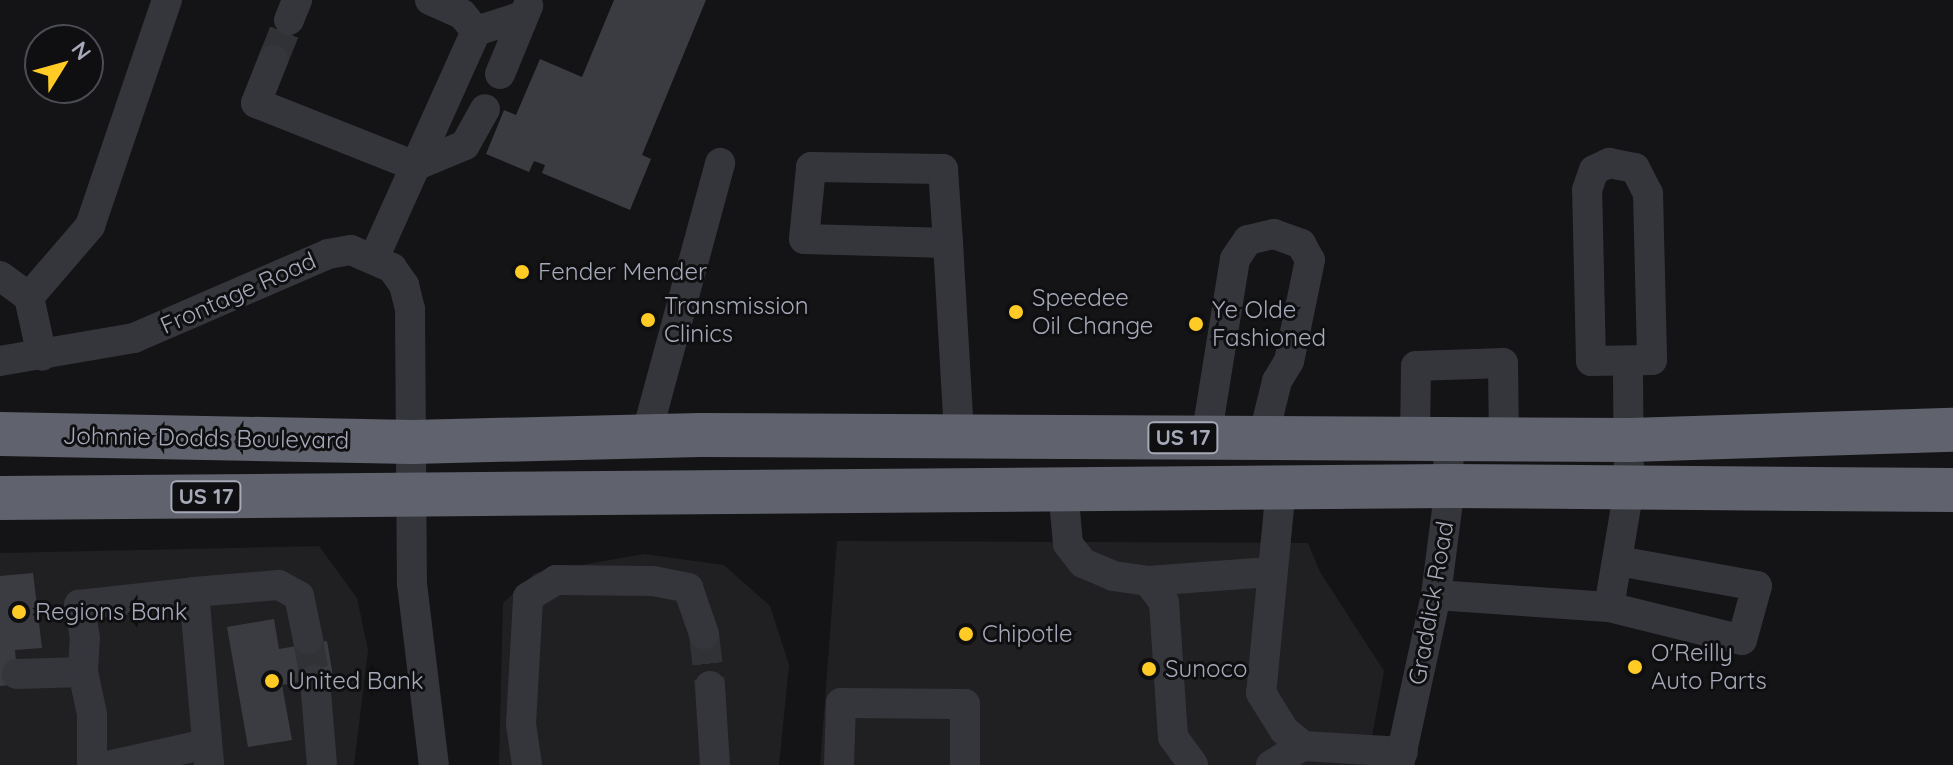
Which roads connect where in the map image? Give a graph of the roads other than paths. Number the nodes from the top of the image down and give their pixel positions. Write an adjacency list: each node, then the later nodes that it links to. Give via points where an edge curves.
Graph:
1 (167, 0): 13 (street, via 90,226)
2 (430, 0): 4 (street, via 462,14)
3 (527, 8): 4 (street); 6 (street)
4 (476, 31): 9 (street)
5 (273, 60): 9 (street, via 256,103)
6 (500, 74)
7 (485, 109): 9 (street, via 465,145)
8 (720, 163): 21 (street)
9 (415, 166): 11 (street)
10 (948, 243): 10 (street, via 943,169 811,167 804,239); 22 (street)
11 (375, 256): 14 (street, Frontage Road, via 351,250 328,254 134,338); 28 (street, via 404,285 410,309)
12 (0, 276): 13 (street)
13 (29, 297): 14 (street)
14 (42, 356): 15 (street, Frontage Road)
15 (0, 361)
16 (1628, 363): 16 (street, via 1652,360 1648,193 1635,168 1609,163 1594,170 1587,190 1591,361); 27 (street)
17 (1953, 412): 18 (highway)
18 (1906, 430): 19 (highway, US 17); 27 (highway, US 17)
19 (1953, 430)
20 (0, 434): 28 (highway, Johnnie Dodds Boulevard / US 17)
21 (646, 436): 22 (highway, US 17); 28 (highway, US 17)
22 (959, 436): 23 (highway, US 17)
23 (1206, 438): 24 (highway, US 17); 24 (street, via 1235,259 1248,240 1274,234 1301,244 1310,260 1289,361 1277,381)
24 (1263, 438): 25 (highway, US 17)
25 (1431, 440): 26 (highway, US 17); 26 (street, Graddick Road, via 1416,366 1503,363); 29 (street, Graddick Road)
26 (1504, 440): 27 (highway, US 17)
27 (1630, 440): 32 (street)
28 (412, 442): 34 (street)
29 (1450, 486): 30 (highway, US 17); 32 (highway, US 17); 40 (street, Graddick Road)
30 (1281, 487): 31 (highway, US 17); 37 (street)
31 (1063, 489): 34 (highway, US 17); 38 (street, via 1068,544 1083,563 1113,576)
32 (1629, 489): 33 (highway, US 17); 36 (street)
33 (1953, 490)
34 (412, 496): 35 (highway, US 17); 48 (street, via 412,584)
35 (0, 498)
36 (1618, 561): 41 (street); 41 (street, via 1757,586 1742,640)
37 (1270, 572): 38 (street); 49 (street, via 1261,693 1284,730)
38 (1148, 581): 61 (street, via 1164,602 1173,737)
39 (194, 592): 43 (street, via 279,585 299,596); 44 (street, via 79,605 85,638); 50 (street)
40 (1436, 595): 41 (street); 52 (street, Graddick Road)
41 (1609, 607)
42 (704, 634): 58 (street, via 688,588 653,581 556,580 528,597 521,724)
43 (308, 639)
44 (83, 672): 45 (street); 53 (street, via 92,714)
45 (17, 674)
46 (315, 680): 55 (street)
47 (710, 686): 51 (street)
48 (430, 728): 56 (street); 57 (street)
49 (1303, 746): 52 (street); 62 (street)
50 (208, 754): 54 (street)
51 (714, 754)
52 (1401, 759)
53 (92, 765)
54 (112, 765)
55 (322, 765)
56 (417, 765)
57 (434, 765)
58 (527, 765)
59 (839, 765): 60 (street, via 841,703 965,704)
60 (965, 765)
61 (1193, 765)
62 (1271, 765)

